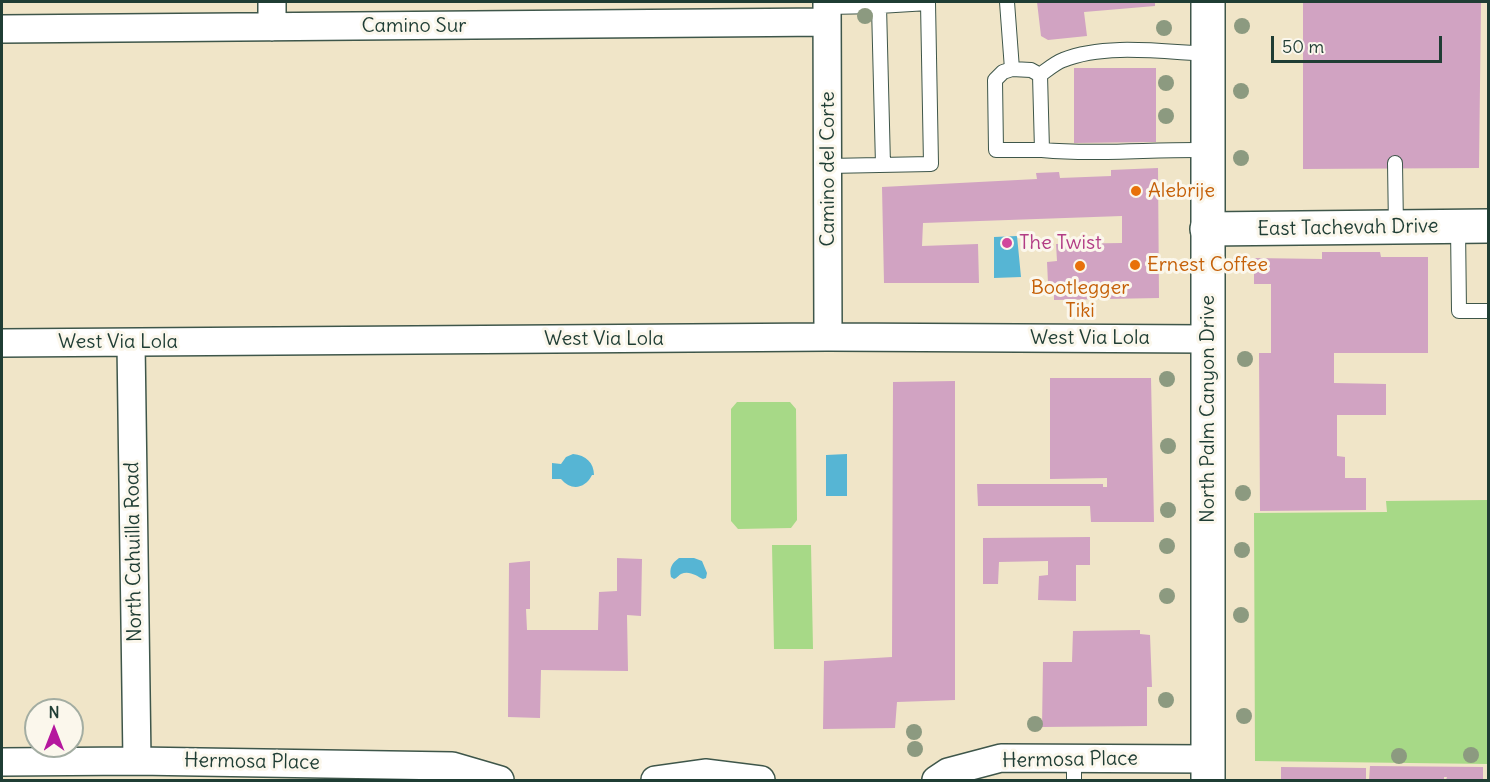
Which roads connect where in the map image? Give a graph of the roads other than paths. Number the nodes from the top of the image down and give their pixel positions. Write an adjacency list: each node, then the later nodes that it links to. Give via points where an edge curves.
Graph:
1 (1007, 2): 8 (lane)
2 (1208, 2): 7 (main road, North Palm Canyon Drive)
3 (879, 6): 4 (lane); 13 (lane); 13 (lane, via 928,3 931,164)
4 (827, 10): 5 (street, Camino Sur); 14 (street, Camino del Corte)
5 (272, 14): 6 (street, Camino Sur)
6 (2, 29)
7 (1208, 54): 9 (lane, via 1095,52 1062,60); 11 (main road, North Palm Canyon Drive)
8 (1012, 69): 9 (lane, via 1031,70); 10 (lane, via 995,80 996,150)
9 (1040, 75): 10 (lane)
10 (1042, 150): 11 (lane)
11 (1208, 150): 17 (main road, North Palm Canyon Drive)
12 (1395, 163): 16 (lane)
13 (883, 165): 14 (lane)
14 (828, 166): 19 (street, Camino del Corte)
15 (1473, 226): 16 (main road, East Tachevah Drive); 18 (lane, via 1459,311)
16 (1396, 227): 17 (main road, East Tachevah Drive)
17 (1207, 229): 20 (main road, North Palm Canyon Drive)
18 (1488, 310)
19 (828, 337): 20 (street, West Via Lola); 22 (street, West Via Lola)
20 (1208, 339): 26 (main road, North Palm Canyon Drive)
21 (2, 343): 22 (street, West Via Lola)
22 (132, 343): 23 (street, North Cahuilla Road)
23 (136, 760): 24 (street, Hermosa Place); 27 (street, Hermosa Place, via 452,765)
24 (2, 762)
25 (1074, 770): 26 (street, Hermosa Place); 30 (street, Hermosa Place, via 1001,758 948,772)
26 (1209, 770)
27 (500, 780)
28 (655, 780): 29 (street, via 705,773)
29 (761, 780)
30 (936, 780)

